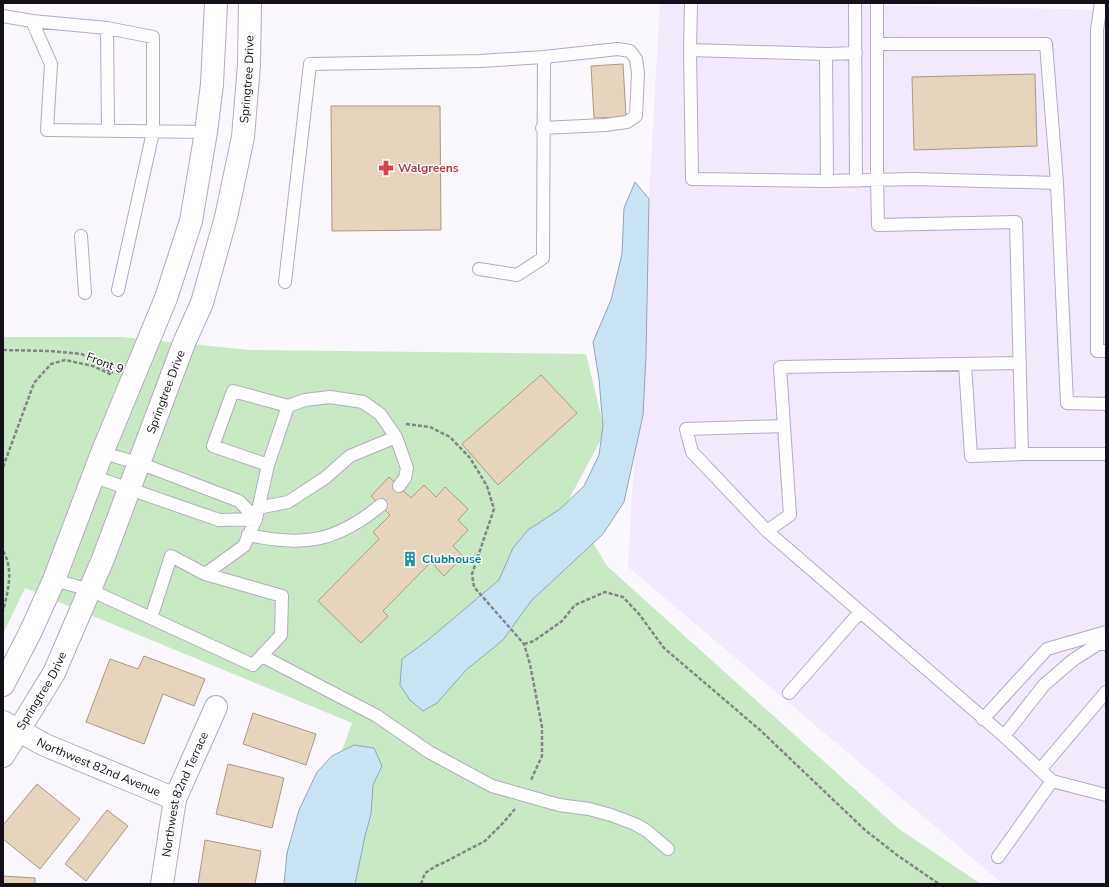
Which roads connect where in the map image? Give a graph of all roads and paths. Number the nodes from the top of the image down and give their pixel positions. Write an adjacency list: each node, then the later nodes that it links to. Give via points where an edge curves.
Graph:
1 (216, 3): 18 (street, via 212,84)
2 (250, 3): 41 (street, Springtree Drive, via 249,65 243,137 226,217 202,303)
3 (691, 3): 11 (lane)
4 (855, 3): 12 (lane)
5 (877, 3): 10 (lane)
6 (1102, 3): 26 (lane, via 1097,30)
7 (3, 16): 8 (lane)
8 (32, 21): 9 (lane); 16 (lane, via 51,64 47,130)
9 (107, 28): 16 (lane); 17 (lane, via 153,37)
10 (877, 44): 19 (lane); 22 (lane, via 1046,44)
11 (690, 50): 13 (lane); 20 (lane, via 692,179)
12 (856, 53): 13 (lane); 21 (lane)
13 (826, 54): 20 (lane)
14 (544, 57): 15 (lane); 15 (lane, via 630,50 636,59 638,73 636,116 626,122); 25 (lane, via 480,61 310,64)
15 (542, 128): 24 (lane, via 543,258 517,275)
16 (108, 131): 17 (lane)
17 (154, 132): 18 (lane); 27 (lane)
18 (206, 132): 33 (street, via 191,221 166,298)
19 (877, 180): 21 (lane); 22 (lane); 31 (lane, via 878,225 1016,222)
20 (827, 181): 21 (lane)
21 (856, 181)
22 (1057, 184): 34 (lane, via 1067,403)
23 (81, 236): 28 (lane)
24 (479, 269)
25 (285, 282)
26 (1101, 283): 30 (lane, via 1097,351)
27 (118, 290)
28 (85, 293)
29 (3, 350): 33 (path, Front 9, via 82,354)
30 (1106, 351)
31 (1020, 363): 32 (lane); 39 (lane)
32 (965, 365): 36 (lane, via 780,367); 39 (lane, via 971,456)
33 (130, 384): 38 (street); 43 (path, Front 9, via 93,366 65,360 51,364 34,383)
34 (1106, 404)
35 (288, 406): 37 (lane, via 305,400 330,397 363,402 380,414); 42 (lane); 42 (lane, via 233,391 213,446)
36 (784, 426): 49 (lane, via 790,515); 49 (lane, via 686,429 692,452)
37 (393, 432): 45 (lane, via 407,468 405,478); 48 (lane, via 350,456 325,478 288,502); 59 (path, via 402,423 430,427 450,437 470,458 487,486 494,509 472,574 474,587)
38 (102, 453): 41 (lane); 44 (street)
39 (1022, 454): 40 (lane)
40 (1106, 454)
41 (138, 463): 46 (street, Springtree Drive); 48 (lane, via 239,501)
42 (268, 465): 48 (lane)
43 (3, 467)
44 (92, 476): 46 (lane); 53 (street)
45 (399, 486)
46 (129, 488): 48 (lane, via 219,520); 54 (street, Springtree Drive)
47 (381, 505): 50 (lane, via 364,519 338,534 317,539 295,542)
48 (257, 514): 50 (lane)
49 (767, 531): 56 (lane)
50 (248, 535): 52 (lane, via 244,546)
51 (3, 551): 55 (path, via 10,582)
52 (205, 574): 57 (lane, via 171,556); 61 (lane, via 282,596 281,635)
53 (54, 580): 54 (lane); 62 (street)
54 (90, 590): 57 (lane); 67 (street, Springtree Drive, via 54,673)
55 (3, 610)
56 (860, 612): 64 (lane); 66 (lane)
57 (151, 618): 61 (lane, via 253,665)
58 (1106, 632): 66 (lane, via 1047,649)
59 (524, 644): 72 (path, via 542,727 542,756); 80 (path, via 534,641 562,621 575,605 605,592 623,597 664,648 760,730 865,830)
60 (1106, 644): 68 (lane, via 1098,644 1073,660 1044,685)
61 (262, 656): 76 (lane, via 377,716 429,752 492,786 611,815 647,831)
62 (3, 685)
63 (1106, 692): 70 (lane)
64 (789, 693)
65 (216, 707): 74 (street, Northwest 82nd Terrace)
66 (983, 719): 68 (lane)
67 (10, 726): 69 (street, Springtree Drive); 74 (street, Northwest 82nd Avenue, via 45,745)
68 (1004, 736): 70 (lane)
69 (3, 756)
70 (1040, 770): 71 (lane)
71 (1052, 781): 73 (lane); 77 (lane)
72 (530, 783)
73 (1106, 795)
74 (175, 799): 78 (street, Northwest 82nd Terrace)
75 (518, 806): 79 (path, via 485,840 425,873)
76 (668, 849)
77 (998, 857)
78 (162, 884)
79 (421, 884)
80 (939, 884)

